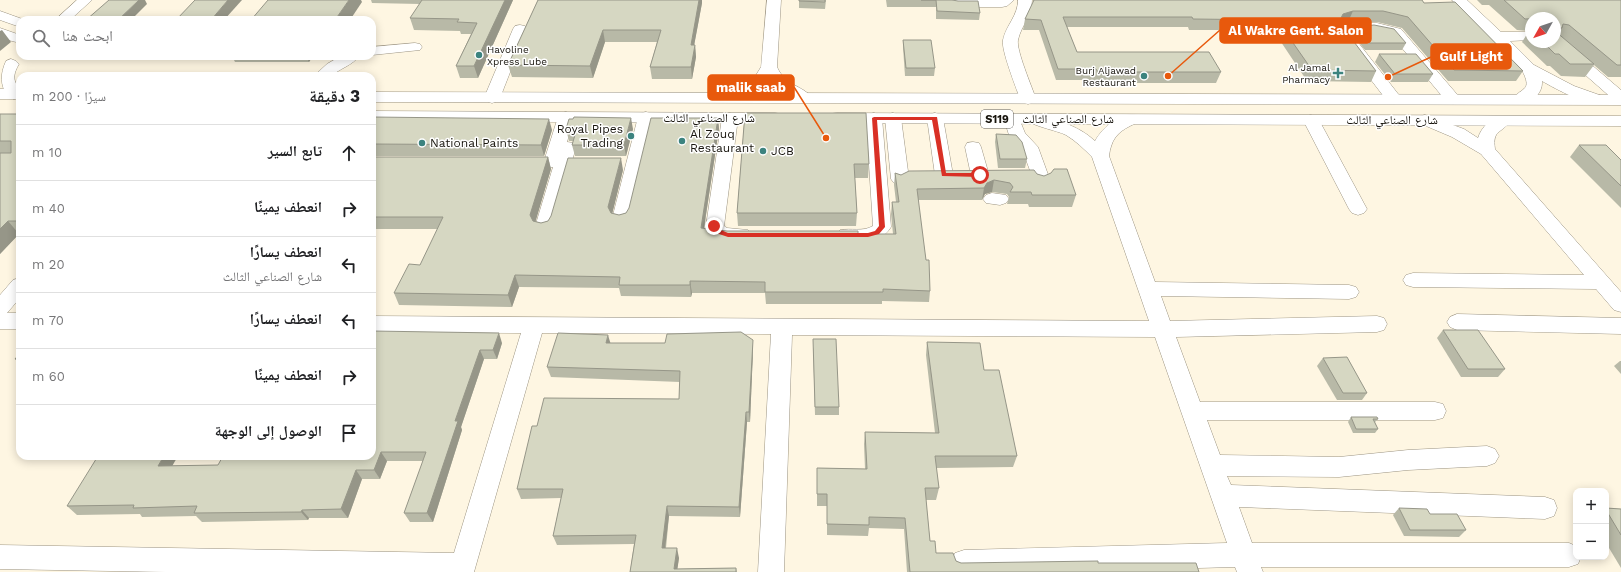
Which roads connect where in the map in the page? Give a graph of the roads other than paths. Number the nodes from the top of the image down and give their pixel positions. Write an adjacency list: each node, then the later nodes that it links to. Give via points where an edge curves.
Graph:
1 (85, 0): 8 (street)
2 (774, 0): 24 (street)
3 (1007, 0): 6 (street, via 1002,3)
4 (1025, 0): 32 (street, via 1024,11 1010,45)
5 (1459, 0): 14 (street)
6 (957, 3)
7 (0, 15): 9 (street)
8 (67, 16)
9 (16, 21)
10 (520, 29): 29 (street)
11 (0, 32): 13 (street)
12 (1525, 36): 14 (street)
13 (16, 37)
14 (1496, 37): 25 (street)
15 (1561, 46): 35 (street)
16 (415, 47): 17 (street)
17 (376, 51)
18 (1360, 56): 19 (street); 21 (street, via 1342,33 1343,29 1392,30); 33 (street)
19 (1376, 56)
20 (1400, 56): 21 (street)
21 (1416, 56): 34 (street)
22 (344, 60): 26 (street)
23 (11, 64): 27 (street, via 5,80)
24 (769, 67): 30 (street, via 759,83); 31 (street, via 784,87)
25 (1529, 68): 36 (street, via 1535,83 1529,96); 37 (street, via 1561,86)
26 (326, 72)
27 (8, 96)
28 (376, 97): 29 (main road, شارع الصناعي الثالث / S119)
29 (492, 98): 30 (main road, شارع الصناعي الثالث / S119)
30 (737, 98): 31 (main road, شارع الصناعي الثالث / S119)
31 (804, 98): 32 (main road, شارع الصناعي الثالث / S119)
32 (1028, 99): 33 (main road, شارع الصناعي الثالث / S119)
33 (1394, 99): 34 (main road, شارع الصناعي الثالث / S119)
34 (1453, 99): 36 (main road, شارع الصناعي الثالث / S119)
35 (1621, 99): 37 (main road, شارع الصناعي الثالث / S119)
36 (1521, 100): 37 (main road, شارع الصناعي الثالث / S119)
37 (1599, 100)
38 (376, 116): 39 (main road, شارع الصناعي الثالث)
39 (572, 117): 40 (main road, شارع الصناعي الثالث); 57 (street, via 553,161); 62 (street, via 571,163)
40 (646, 117): 41 (main road, شارع الصناعي الثالث); 61 (street, via 627,163)
41 (730, 118): 42 (main road, شارع الصناعي الثالث); 63 (street, via 714,226 723,234)
42 (794, 118)
43 (818, 118): 44 (main road, شارع الصناعي الثالث / S119)
44 (874, 118): 45 (main road, شارع الصناعي الثالث / S119); 64 (street, via 882,227 873,234)
45 (893, 118): 46 (main road, شارع الصناعي الثالث / S119); 58 (street)
46 (935, 118): 47 (main road, شارع الصناعي الثالث / S119); 58 (street)
47 (1012, 119): 48 (main road, شارع الصناعي الثالث / S119); 59 (street, via 1016,135 1030,147)
48 (1034, 119): 49 (main road, شارع الصناعي الثالث / S119); 56 (street, via 1074,132 1089,143)
49 (1132, 119): 50 (main road, شارع الصناعي الثالث / S119); 56 (street, via 1118,125 1107,134)
50 (1311, 120): 51 (main road, شارع الصناعي الثالث / S119); 60 (street)
51 (1425, 120): 52 (main road, شارع الصناعي الثالث / S119); 55 (street, via 1458,133)
52 (1502, 121): 53 (main road, شارع الصناعي الثالث / S119); 55 (street, via 1488,132)
53 (1620, 122)
54 (973, 147): 58 (street)
55 (1487, 150): 66 (street)
56 (1100, 156): 67 (street)
57 (505, 163)
58 (943, 176)
59 (1035, 176)
60 (1358, 208)
61 (621, 219)
62 (544, 227)
63 (759, 235)
64 (829, 235)
65 (1413, 280): 66 (street)
66 (1602, 282): 70 (street)
67 (1148, 289): 69 (street); 80 (street)
68 (16, 290): 71 (street)
69 (1349, 292)
70 (1621, 305)
71 (0, 308)
72 (0, 321): 73 (street)
73 (16, 321)
74 (1457, 322): 79 (street)
75 (376, 324): 77 (street)
76 (1377, 324): 80 (street)
77 (534, 325): 78 (street); 93 (street)
78 (782, 326): 80 (street); 94 (street)
79 (1621, 326)
80 (1162, 329): 81 (street)
81 (1192, 411): 82 (street); 84 (street)
82 (1435, 411)
83 (1487, 456): 84 (street, via 1340,467)
84 (1212, 465): 85 (street)
85 (1223, 496): 86 (street); 90 (street)
86 (1545, 508)
87 (1569, 555): 90 (street)
88 (0, 557): 92 (street)
89 (964, 562): 91 (street)
90 (1247, 564): 91 (street)
91 (1104, 565)
92 (146, 566): 93 (street)
93 (462, 568)
94 (771, 572)

